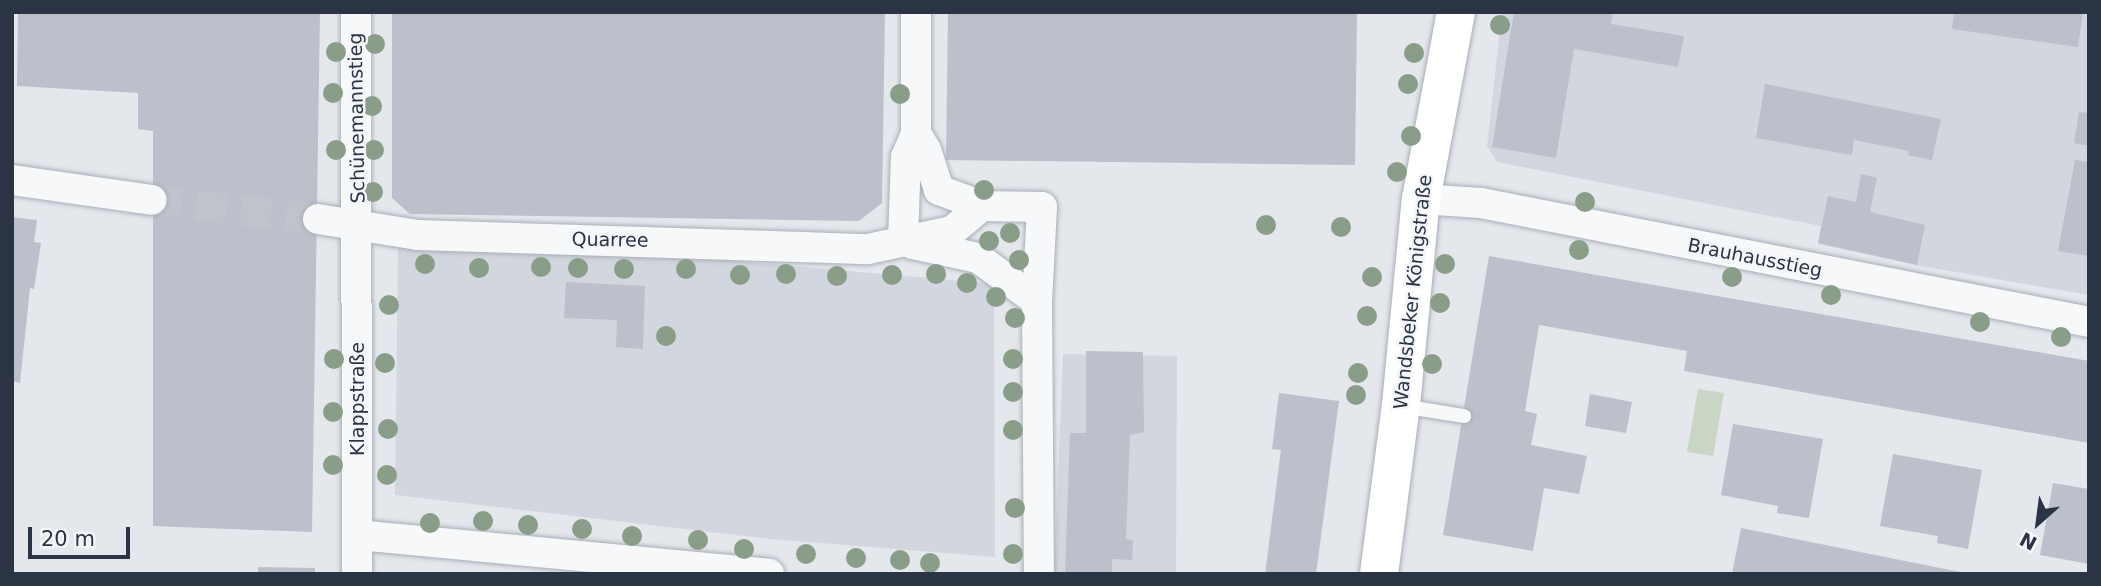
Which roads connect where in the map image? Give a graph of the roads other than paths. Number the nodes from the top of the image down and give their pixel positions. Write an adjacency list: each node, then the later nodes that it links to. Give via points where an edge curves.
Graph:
1 (356, 12): 10 (street, Schünemannstieg)
2 (916, 12): 4 (street)
3 (1456, 12): 6 (street, Wandsbeker Königstraße)
4 (916, 134): 8 (street, via 939,190); 11 (street, via 906,157)
5 (12, 180): 7 (street)
6 (1421, 199): 13 (street, Brauhausstieg, via 1481,203); 14 (street, Wandsbeker Königstraße)
7 (152, 201)
8 (982, 206): 11 (street, Quarree, via 952,231); 12 (street, via 1042,206)
9 (318, 219): 10 (street, Quarree)
10 (359, 224): 11 (street, Quarree, via 418,235 868,249); 16 (street, Klappstraße)
11 (903, 241): 12 (street, Quarree, via 978,258)
12 (1037, 301): 19 (street)
13 (2089, 322)
14 (1401, 405): 15 (lane); 20 (street, Wandsbeker Königstraße)
15 (1464, 416)
16 (358, 535): 17 (street, Klappstraße); 18 (street)
17 (357, 574)
18 (769, 574)
19 (1040, 574)
20 (1379, 574)

